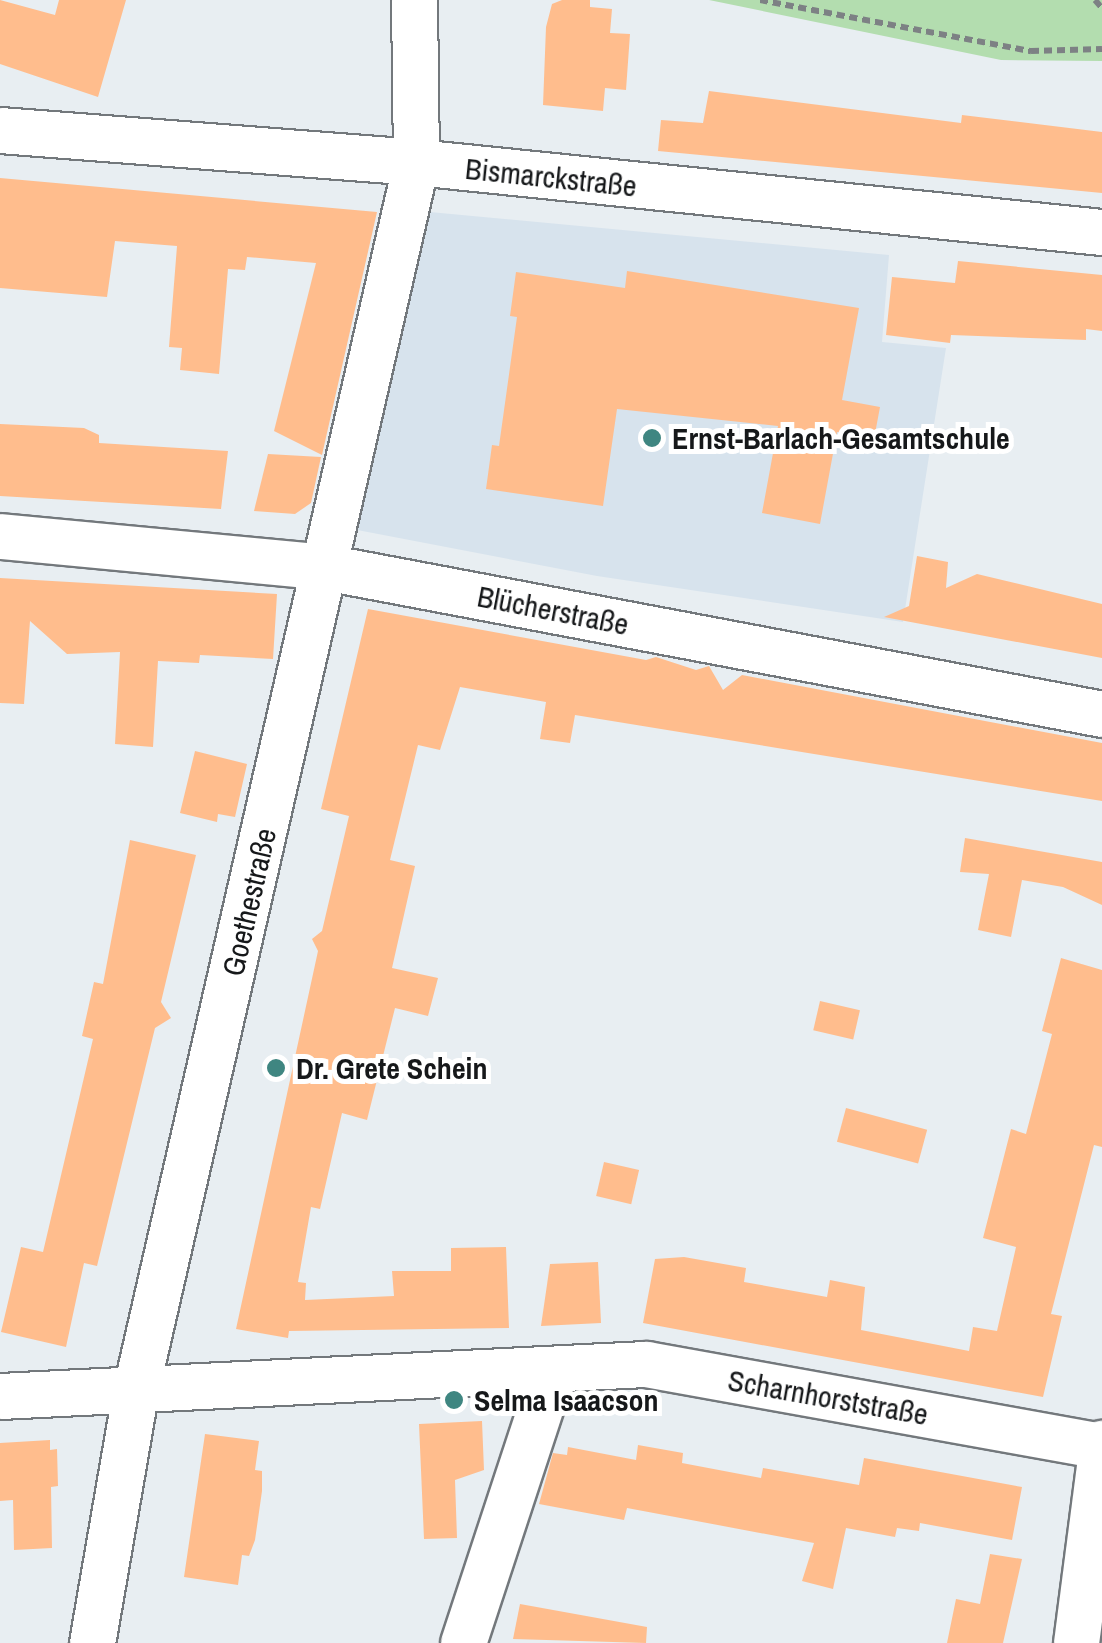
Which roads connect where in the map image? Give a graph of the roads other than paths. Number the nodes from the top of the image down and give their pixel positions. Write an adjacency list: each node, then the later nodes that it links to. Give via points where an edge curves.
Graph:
1 (414, 0): 3 (street, Goethestraße)
2 (0, 130): 3 (street, Bismarckstraße)
3 (416, 162): 4 (street, Bismarckstraße); 6 (street, Goethestraße)
4 (1102, 232)
5 (0, 536): 6 (street, Blücherstraße)
6 (325, 566): 7 (street, Blücherstraße); 9 (street, Goethestraße)
7 (1102, 714)
8 (553, 1370): 9 (street, Scharnhorststraße); 11 (street, Scharnhorststraße, via 646,1364); 13 (street)
9 (135, 1394): 10 (street, Scharnhorststraße); 12 (street, Goethestraße)
10 (0, 1396)
11 (1102, 1444): 14 (street)
12 (92, 1643)
13 (463, 1643)
14 (1076, 1643)

